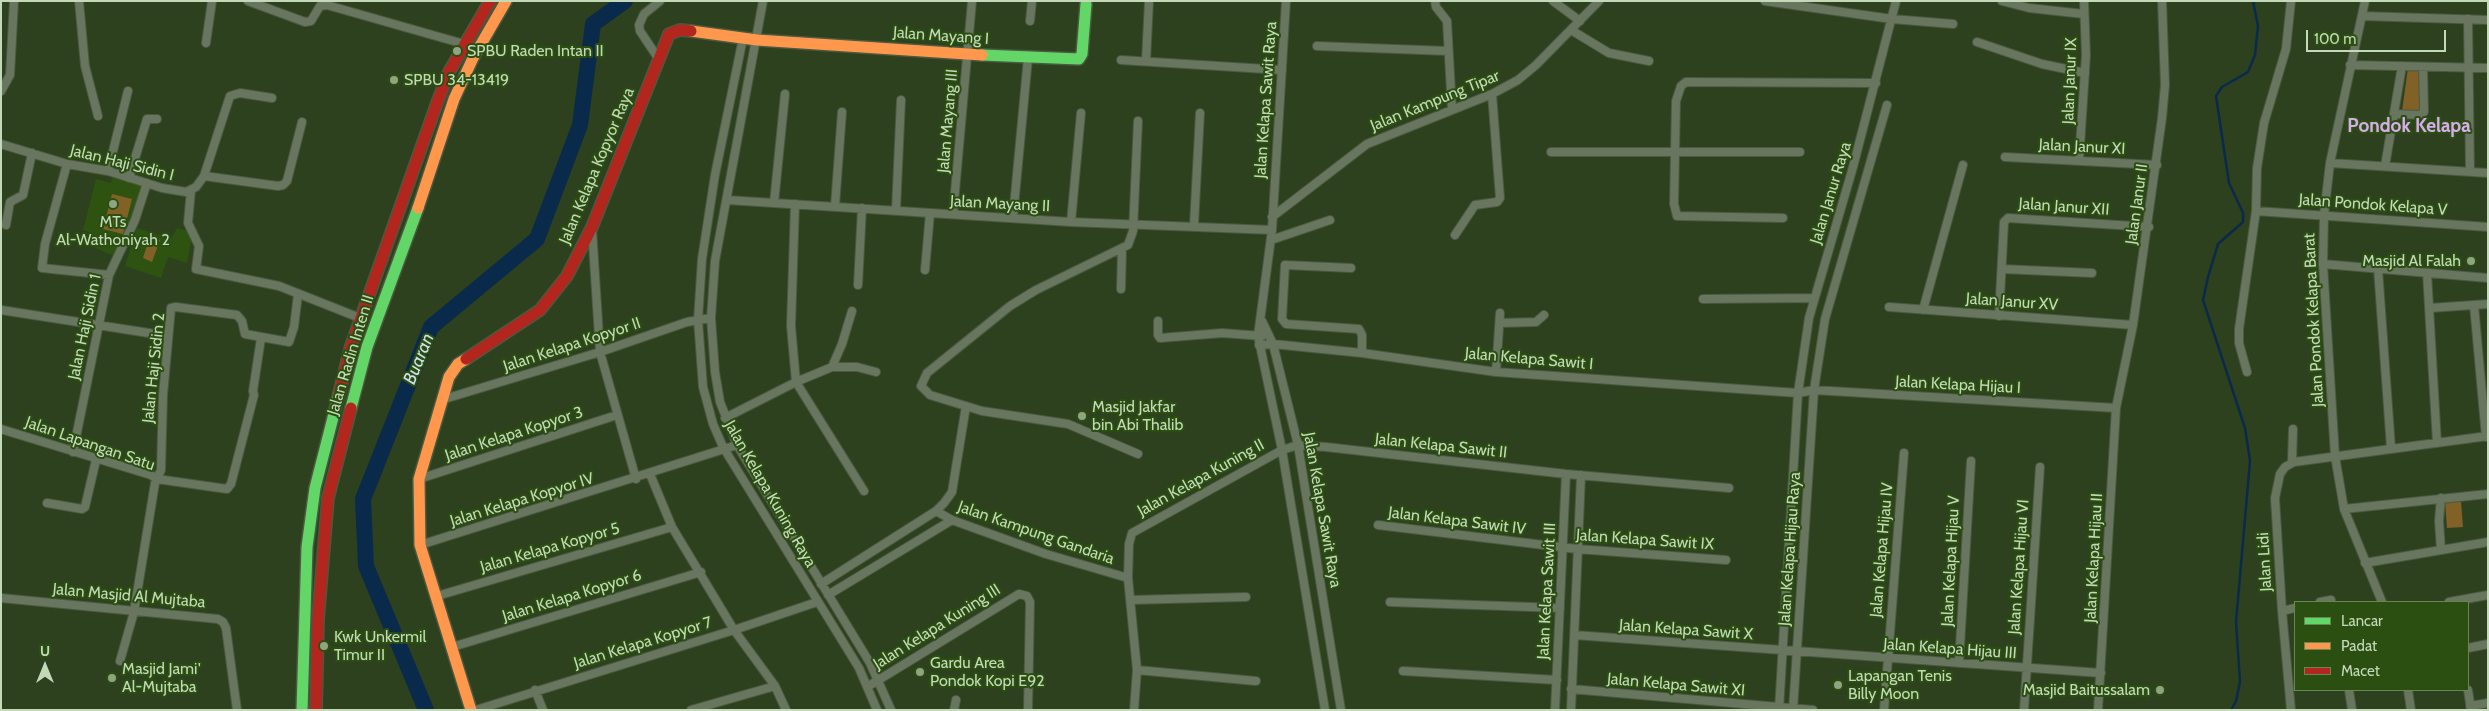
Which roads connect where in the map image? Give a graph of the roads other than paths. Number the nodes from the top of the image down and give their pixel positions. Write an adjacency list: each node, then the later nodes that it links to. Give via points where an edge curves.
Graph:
1 (14, 1): 54 (street, via 10,75)
2 (79, 1): 66 (street, via 85,66)
3 (212, 1): 36 (street)
4 (248, 1): 37 (street, via 305,22 311,21 320,6 327,6)
5 (490, 1): 37 (main road, Jalan Radin Inten II)
6 (506, 1): 259 (main road, Jalan Radin Inten II, via 473,58 454,100 367,347 328,498 318,619)
7 (660, 1): 41 (street, via 644,14 639,25)
8 (763, 1): 34 (street, Jalan Kelapa Kuning Raya)
9 (972, 1): 40 (street, Jalan Mayang III)
10 (1032, 1): 27 (street)
11 (1149, 1): 45 (street)
12 (1286, 1): 51 (street, Jalan Kelapa Sawit Raya)
13 (1435, 1): 39 (street, via 1447,21)
14 (1553, 1): 30 (street)
15 (1599, 1): 30 (street, Jalan Kampung Tipar)
16 (1765, 1): 26 (street)
17 (1896, 1): 26 (street, Jalan Janur Raya)
18 (2002, 1): 24 (street, via 2029,8)
19 (2084, 1): 24 (street, Jalan Janur IX)
20 (2162, 1): 80 (street, Jalan Janur II, via 2165,85)
21 (2291, 1): 95 (street, via 2286,49 2270,101 2256,168)
22 (2365, 1): 25 (street, Jalan Pondok Kelapa Barat)
23 (1086, 4): 42 (main road, Jalan Mayang I, via 1080,59)
24 (2084, 14): 52 (street, Jalan Janur IX)
25 (2362, 16): 28 (street); 46 (street, Jalan Pondok Kelapa Barat)
26 (1892, 19): 31 (street); 53 (street, Jalan Janur Raya)
27 (1030, 20)
28 (2468, 20): 29 (street); 49 (street)
29 (2488, 20)
30 (1580, 22): 32 (street, Jalan Kampung Tipar)
31 (1953, 24)
32 (1571, 30): 44 (street, via 1609,53); 57 (street, Jalan Kampung Tipar, via 1528,73)
33 (743, 38): 34 (main road, Jalan Mayang I); 41 (main road, Jalan Kelapa Kopyor Raya, via 676,30 669,34); 142 (street, Jalan Kelapa Kuning Raya, via 708,213)
34 (757, 40): 40 (main road, Jalan Mayang I); 89 (street, Jalan Kelapa Kuning Raya)
35 (1977, 42): 52 (street, via 2042,64)
36 (206, 44)
37 (464, 44): 140 (main road, Jalan Radin Inten II, via 436,103)
38 (1317, 46): 39 (street)
39 (1448, 51): 61 (street)
40 (968, 54): 42 (main road, Jalan Mayang I); 97 (street, Jalan Mayang III)
41 (658, 58): 108 (main road, Jalan Kelapa Kopyor Raya)
42 (1028, 58): 99 (street)
43 (1121, 60): 45 (street)
44 (1649, 61)
45 (1146, 62): 51 (street)
46 (2350, 65): 47 (street); 77 (street, Jalan Pondok Kelapa Barat)
47 (2402, 66): 48 (street); 65 (street)
48 (2423, 67): 49 (street); 65 (street, via 2424,112 2420,115)
49 (2468, 68): 50 (street); 83 (street)
50 (2488, 68)
51 (1282, 70): 100 (street, Jalan Kelapa Sawit Raya)
52 (2085, 73): 76 (street, Jalan Janur IX)
53 (1876, 83): 74 (street, via 1686,82 1681,86 1676,101); 128 (street, Jalan Janur Raya)
54 (1, 91)
55 (128, 91): 82 (street)
56 (785, 94): 90 (street)
57 (1492, 94): 61 (street, Jalan Kampung Tipar); 111 (street, via 1500,198 1497,202 1474,205)
58 (272, 98): 85 (street, via 240,93 230,96)
59 (901, 100): 94 (street)
60 (1887, 105): 160 (street, Jalan Janur Raya, via 1825,318)
61 (1452, 110): 100 (street, Jalan Kampung Tipar, via 1359,149)
62 (842, 112): 92 (street)
63 (1200, 113): 106 (street)
64 (1081, 114): 103 (street)
65 (2394, 114): 81 (street)
66 (98, 116)
67 (157, 119): 86 (street, via 147,119)
68 (1138, 121): 104 (street)
69 (302, 122): 85 (street, via 287,181 283,185)
70 (1, 144): 73 (street, Jalan Haji Sidin I)
71 (1551, 152): 74 (street)
72 (1800, 152): 74 (street)
73 (32, 153): 78 (street, Jalan Haji Sidin I); 105 (street, via 23,195 10,202)
74 (1675, 153): 101 (street, via 1674,204 1677,216)
75 (2005, 157): 76 (street, Jalan Janur XI)
76 (2080, 161): 80 (street, Jalan Janur XI)
77 (2330, 163): 81 (street); 98 (street, Jalan Pondok Kelapa Barat)
78 (67, 164): 82 (street, Jalan Haji Sidin I); 123 (street, via 42,268)
79 (1963, 165): 135 (street)
80 (2157, 165): 107 (street, Jalan Janur II)
81 (2385, 166): 83 (street)
82 (108, 171): 86 (street, Jalan Haji Sidin I)
83 (2470, 172): 84 (street)
84 (2488, 173)
85 (204, 176): 88 (street, Jalan Haji Sidin I)
86 (129, 178): 87 (street, Jalan Haji Sidin I)
87 (147, 183): 88 (street, Jalan Haji Sidin I, via 173,191); 123 (street, Jalan Haji Sidin 1, via 135,220)
88 (192, 190): 127 (street, via 188,223 199,246 196,269 279,286)
89 (727, 200): 90 (street, Jalan Mayang II); 141 (street, Jalan Kelapa Kuning Raya, via 715,261)
90 (774, 203): 91 (street, Jalan Mayang II)
91 (795, 204): 92 (street, Jalan Mayang II); 159 (street, via 791,326)
92 (834, 206): 93 (street, Jalan Mayang II)
93 (862, 208): 94 (street, Jalan Mayang II); 125 (street)
94 (896, 210): 96 (street, Jalan Mayang II)
95 (2256, 212): 98 (street, Jalan Pondok Kelapa V); 158 (street, via 2239,329 2239,343)
96 (930, 214): 97 (street, Jalan Mayang II); 120 (street)
97 (953, 214): 99 (street, Jalan Mayang II)
98 (2324, 215): 109 (street, Jalan Pondok Kelapa V); 115 (street, Jalan Pondok Kelapa Barat)
99 (1013, 217): 103 (street, Jalan Mayang II)
100 (1272, 217): 110 (street, Jalan Kelapa Sawit Raya)
101 (1783, 218)
102 (1330, 220): 112 (street)
103 (1071, 222): 104 (street, Jalan Mayang II)
104 (1133, 224): 106 (street, Jalan Mayang II); 113 (street, via 1129,244)
105 (6, 225)
106 (1194, 225): 110 (street, Jalan Mayang II)
107 (2148, 226): 118 (street, Jalan Janur XII, via 2008,218 2004,222); 147 (street, Jalan Janur II)
108 (592, 227): 153 (street); 162 (main road, Jalan Kelapa Kopyor Raya, via 567,276 547,304 458,364 449,377)
109 (2488, 227)
110 (1272, 230): 112 (street, Jalan Kelapa Sawit Raya)
111 (1454, 235)
112 (1271, 240): 114 (street, Jalan Kelapa Sawit Raya)
113 (1122, 250): 126 (street); 163 (street, via 1052,282 1010,306 923,377 921,386 925,392)
114 (1268, 264): 116 (street); 143 (street, Jalan Kelapa Sawit Raya)
115 (2323, 264): 119 (street); 179 (street, Jalan Pondok Kelapa Barat)
116 (1285, 265): 117 (street); 154 (street, via 1282,322 1359,329)
117 (1351, 268)
118 (2002, 269): 121 (street); 139 (street)
119 (2378, 269): 122 (street); 173 (street)
120 (925, 270)
121 (2092, 273)
122 (2427, 273): 124 (street); 133 (street)
123 (109, 275): 146 (street, Jalan Haji Sidin 1)
124 (2488, 278)
125 (858, 285)
126 (1121, 289)
127 (298, 294): 140 (street); 150 (street, via 290,342)
128 (1814, 298): 129 (street); 161 (street, Jalan Janur Raya)
129 (1703, 299)
130 (2488, 304): 131 (street)
131 (2474, 305): 133 (street); 169 (street)
132 (1890, 307): 135 (street, Jalan Janur XV)
133 (2430, 308): 170 (street)
134 (1, 310): 146 (street)
135 (1923, 310): 139 (street, Jalan Janur XV)
136 (852, 311): 155 (street)
137 (1500, 313): 145 (street)
138 (1544, 315): 145 (street, via 1536,322)
139 (1999, 316): 147 (street, Jalan Janur XV)
140 (360, 318): 258 (main road, Jalan Radin Inten II, via 315,488 307,547)
141 (711, 318): 142 (street, Jalan Kelapa Kopyor II); 166 (street, Jalan Kelapa Kuning Raya, via 715,372)
142 (698, 320): 153 (street, Jalan Kelapa Kopyor II); 174 (street, Jalan Kelapa Kuning Raya, via 707,407)
143 (1261, 320): 148 (street, Jalan Kelapa Sawit Raya); 151 (street, Jalan Kelapa Sawit Raya)
144 (1158, 321): 151 (street, via 1160,338 1222,333)
145 (1500, 323): 157 (street)
146 (97, 325): 149 (street); 176 (street, Jalan Haji Sidin 1)
147 (2133, 325): 164 (street, Jalan Janur II)
148 (1268, 335): 151 (street); 152 (street, Jalan Kelapa Sawit Raya)
149 (168, 336): 150 (street, Jalan Haji Sidin 2, via 170,312 174,307 240,317 244,333); 187 (street, Jalan Haji Sidin 2, via 161,470)
150 (260, 338): 187 (street, via 254,396 230,487 222,489)
151 (1258, 340): 152 (street, Jalan Kelapa Sawit I); 175 (street, Jalan Kelapa Sawit Raya)
152 (1273, 344): 154 (street, Jalan Kelapa Sawit I); 172 (street, Jalan Kelapa Sawit Raya)
153 (600, 352): 162 (street, Jalan Kelapa Kopyor II); 165 (street)
154 (1362, 353): 157 (street, Jalan Kelapa Sawit I)
155 (832, 367): 156 (street, via 857,367); 159 (street)
156 (876, 372)
157 (1496, 372): 161 (street, Jalan Kelapa Sawit I)
158 (2247, 372)
159 (796, 382): 166 (street); 191 (street)
160 (1814, 390): 161 (street, Jalan Kelapa Hijau I); 164 (street, Jalan Kelapa Hijau I); 232 (street, Jalan Kelapa Hijau Raya)
161 (1798, 393): 231 (street, Jalan Kelapa Hijau Raya)
162 (441, 400): 188 (main road, Jalan Kelapa Kopyor Raya)
163 (966, 406): 178 (street, via 992,413 1060,422); 196 (street, via 952,492)
164 (2116, 408): 239 (street, Jalan Kelapa Hijau II)
165 (617, 415): 188 (street, Jalan Kelapa Kopyor 3); 189 (street)
166 (725, 418): 171 (street, Jalan Kelapa Kuning Raya)
167 (1, 429): 176 (street, Jalan Lapangan Satu)
168 (2293, 429): 182 (street)
169 (2487, 436): 170 (street)
170 (2437, 443): 173 (street)
171 (737, 445): 174 (street, Jalan Kelapa Kopyor IV); 209 (street, Jalan Kelapa Kuning Raya)
172 (1298, 445): 175 (street, Jalan Kelapa Kuning II); 185 (street, Jalan Kelapa Sawit II); 271 (street, Jalan Kelapa Sawit Raya)
173 (2391, 448): 179 (street)
174 (725, 450): 184 (street, Jalan Kelapa Kopyor IV); 220 (street, Jalan Kelapa Kuning Raya)
175 (1282, 450): 208 (street, Jalan Kelapa Kuning II, via 1136,529 1130,538); 270 (street, Jalan Kelapa Sawit Raya)
176 (73, 452): 180 (street, Jalan Lapangan Satu)
177 (1904, 453): 233 (street, Jalan Kelapa Hijau IV)
178 (1138, 454)
179 (2335, 456): 182 (street); 195 (street, Jalan Pondok Kelapa Barat)
180 (96, 460): 187 (street, Jalan Lapangan Satu); 194 (street, via 85,507)
181 (1971, 461): 235 (street, Jalan Kelapa Hijau V)
182 (2292, 462): 224 (street, Jalan Lidi, via 2280,474 2276,498)
183 (2040, 467): 236 (street, Jalan Kelapa Hijau VI)
184 (650, 474): 189 (street, Jalan Kelapa Kopyor IV); 199 (street)
185 (1566, 474): 186 (street, Jalan Kelapa Sawit II); 202 (street, Jalan Kelapa Sawit III)
186 (1581, 475): 190 (street); 203 (street, Jalan Kelapa Sawit III)
187 (157, 479): 225 (street, Jalan Lapangan Satu)
188 (419, 479): 201 (main road, Jalan Kelapa Kopyor Raya)
189 (634, 479): 201 (street, Jalan Kelapa Kopyor IV)
190 (1729, 488)
191 (864, 491)
192 (2488, 494): 193 (street)
193 (2441, 498): 195 (street); 204 (street)
194 (47, 503)
195 (2344, 509): 206 (street, Jalan Pondok Kelapa Barat)
196 (936, 511): 197 (street, Jalan Kampung Gandaria); 209 (street)
197 (952, 520): 208 (street, Jalan Kampung Gandaria, via 1046,554); 210 (street)
198 (1378, 525): 202 (street, Jalan Kelapa Sawit IV)
199 (672, 527): 207 (street); 212 (street, Jalan Kelapa Kopyor 5)
200 (2488, 542): 204 (street)
201 (420, 545): 212 (main road, Jalan Kelapa Kopyor Raya)
202 (1562, 548): 203 (street, Jalan Kelapa Sawit IX); 222 (street, Jalan Kelapa Sawit III)
203 (1578, 550): 205 (street, Jalan Kelapa Sawit IX); 227 (street, Jalan Kelapa Sawit III)
204 (2441, 550): 206 (street)
205 (1726, 560)
206 (2365, 563): 218 (street, Jalan Pondok Kelapa Barat)
207 (701, 572): 226 (street); 229 (street, Jalan Kelapa Kopyor 6)
208 (1128, 578): 215 (street, Jalan Kelapa Kuning II)
209 (821, 584): 210 (street, Jalan Kelapa Kuning Raya)
210 (828, 595): 241 (street, Jalan Kelapa Kuning Raya)
211 (2488, 595): 219 (street)
212 (436, 596): 229 (main road, Jalan Kelapa Kopyor Raya)
213 (1246, 597): 215 (street)
214 (1, 598): 225 (street, Jalan Masjid Al Mujtaba)
215 (1130, 600): 237 (street, Jalan Kelapa Kuning II)
216 (2331, 600): 217 (street)
217 (2326, 601)
218 (2382, 601)
219 (2455, 601)
220 (816, 602): 226 (street, Jalan Kelapa Kopyor 7); 245 (street, Jalan Kelapa Kuning Raya, via 859,668)
221 (1390, 602): 222 (street)
222 (1560, 608): 242 (street, Jalan Kelapa Sawit III)
223 (2294, 608): 224 (street)
224 (2282, 611): 240 (street, Jalan Lidi)
225 (134, 612): 234 (street, Jalan Lapangan Satu); 257 (street, Jalan Masjid Al Mujtaba, via 221,620 226,628)
226 (734, 630): 244 (street); 247 (street, Jalan Kelapa Kopyor 7)
227 (1574, 635): 231 (street, Jalan Kelapa Sawit X); 246 (street, Jalan Kelapa Sawit III)
228 (2488, 644): 230 (street)
229 (452, 647): 260 (main road, Jalan Kelapa Kopyor Raya)
230 (2469, 648)
231 (1782, 651): 232 (street, Jalan Kelapa Sawit X); 254 (street, Jalan Kelapa Hijau Raya)
232 (1797, 652): 233 (street, Jalan Kelapa Hijau III); 256 (street, Jalan Kelapa Hijau Raya)
233 (1887, 658): 235 (street, Jalan Kelapa Hijau III); 275 (street, Jalan Kelapa Hijau IV)
234 (120, 661)
235 (1959, 664): 236 (street, Jalan Kelapa Hijau III)
236 (2027, 668): 239 (street, Jalan Kelapa Hijau III); 276 (street, Jalan Kelapa Hijau VI)
237 (1137, 670): 243 (street); 269 (street, Jalan Kelapa Kuning II)
238 (1403, 671): 242 (street)
239 (2101, 673): 277 (street, Jalan Kelapa Hijau II)
240 (2292, 678): 278 (street, Jalan Lidi)
241 (878, 679): 245 (street, Jalan Kelapa Kuning III); 266 (street, Jalan Kelapa Kuning Raya); 268 (street, Jalan Kelapa Kuning III, via 1015,595 1024,594 1031,607)
242 (1557, 680): 272 (street, Jalan Kelapa Sawit III)
243 (1256, 682)
244 (775, 686): 253 (street); 264 (street)
245 (867, 687): 265 (street, Jalan Kelapa Kuning Raya)
246 (1571, 689): 254 (street, Jalan Kelapa Sawit XI); 273 (street, Jalan Kelapa Sawit III)
247 (535, 690): 261 (street, Jalan Kelapa Kopyor 7); 262 (street)
248 (2349, 691): 279 (street)
249 (2408, 691): 280 (street)
250 (2468, 691): 255 (street)
251 (956, 700): 267 (street)
252 (2488, 703): 255 (street)
253 (715, 706): 263 (street)
254 (1779, 708): 256 (street, Jalan Kelapa Sawit XI)
255 (2470, 708)
256 (1793, 709): 274 (street, Jalan Kelapa Sawit XI)
257 (237, 710)
258 (302, 710)
259 (316, 710)
260 (471, 710)
261 (476, 710)
262 (543, 710)
263 (691, 710)
264 (786, 710)
265 (877, 710)
266 (891, 710)
267 (954, 710)
268 (1028, 710)
269 (1134, 710)
270 (1325, 710)
271 (1341, 710)
272 (1555, 710)
273 (1570, 710)
274 (1813, 710)
275 (1884, 710)
276 (2024, 710)
277 (2098, 710)
278 (2291, 710)
279 (2352, 710)
280 (2411, 710)

